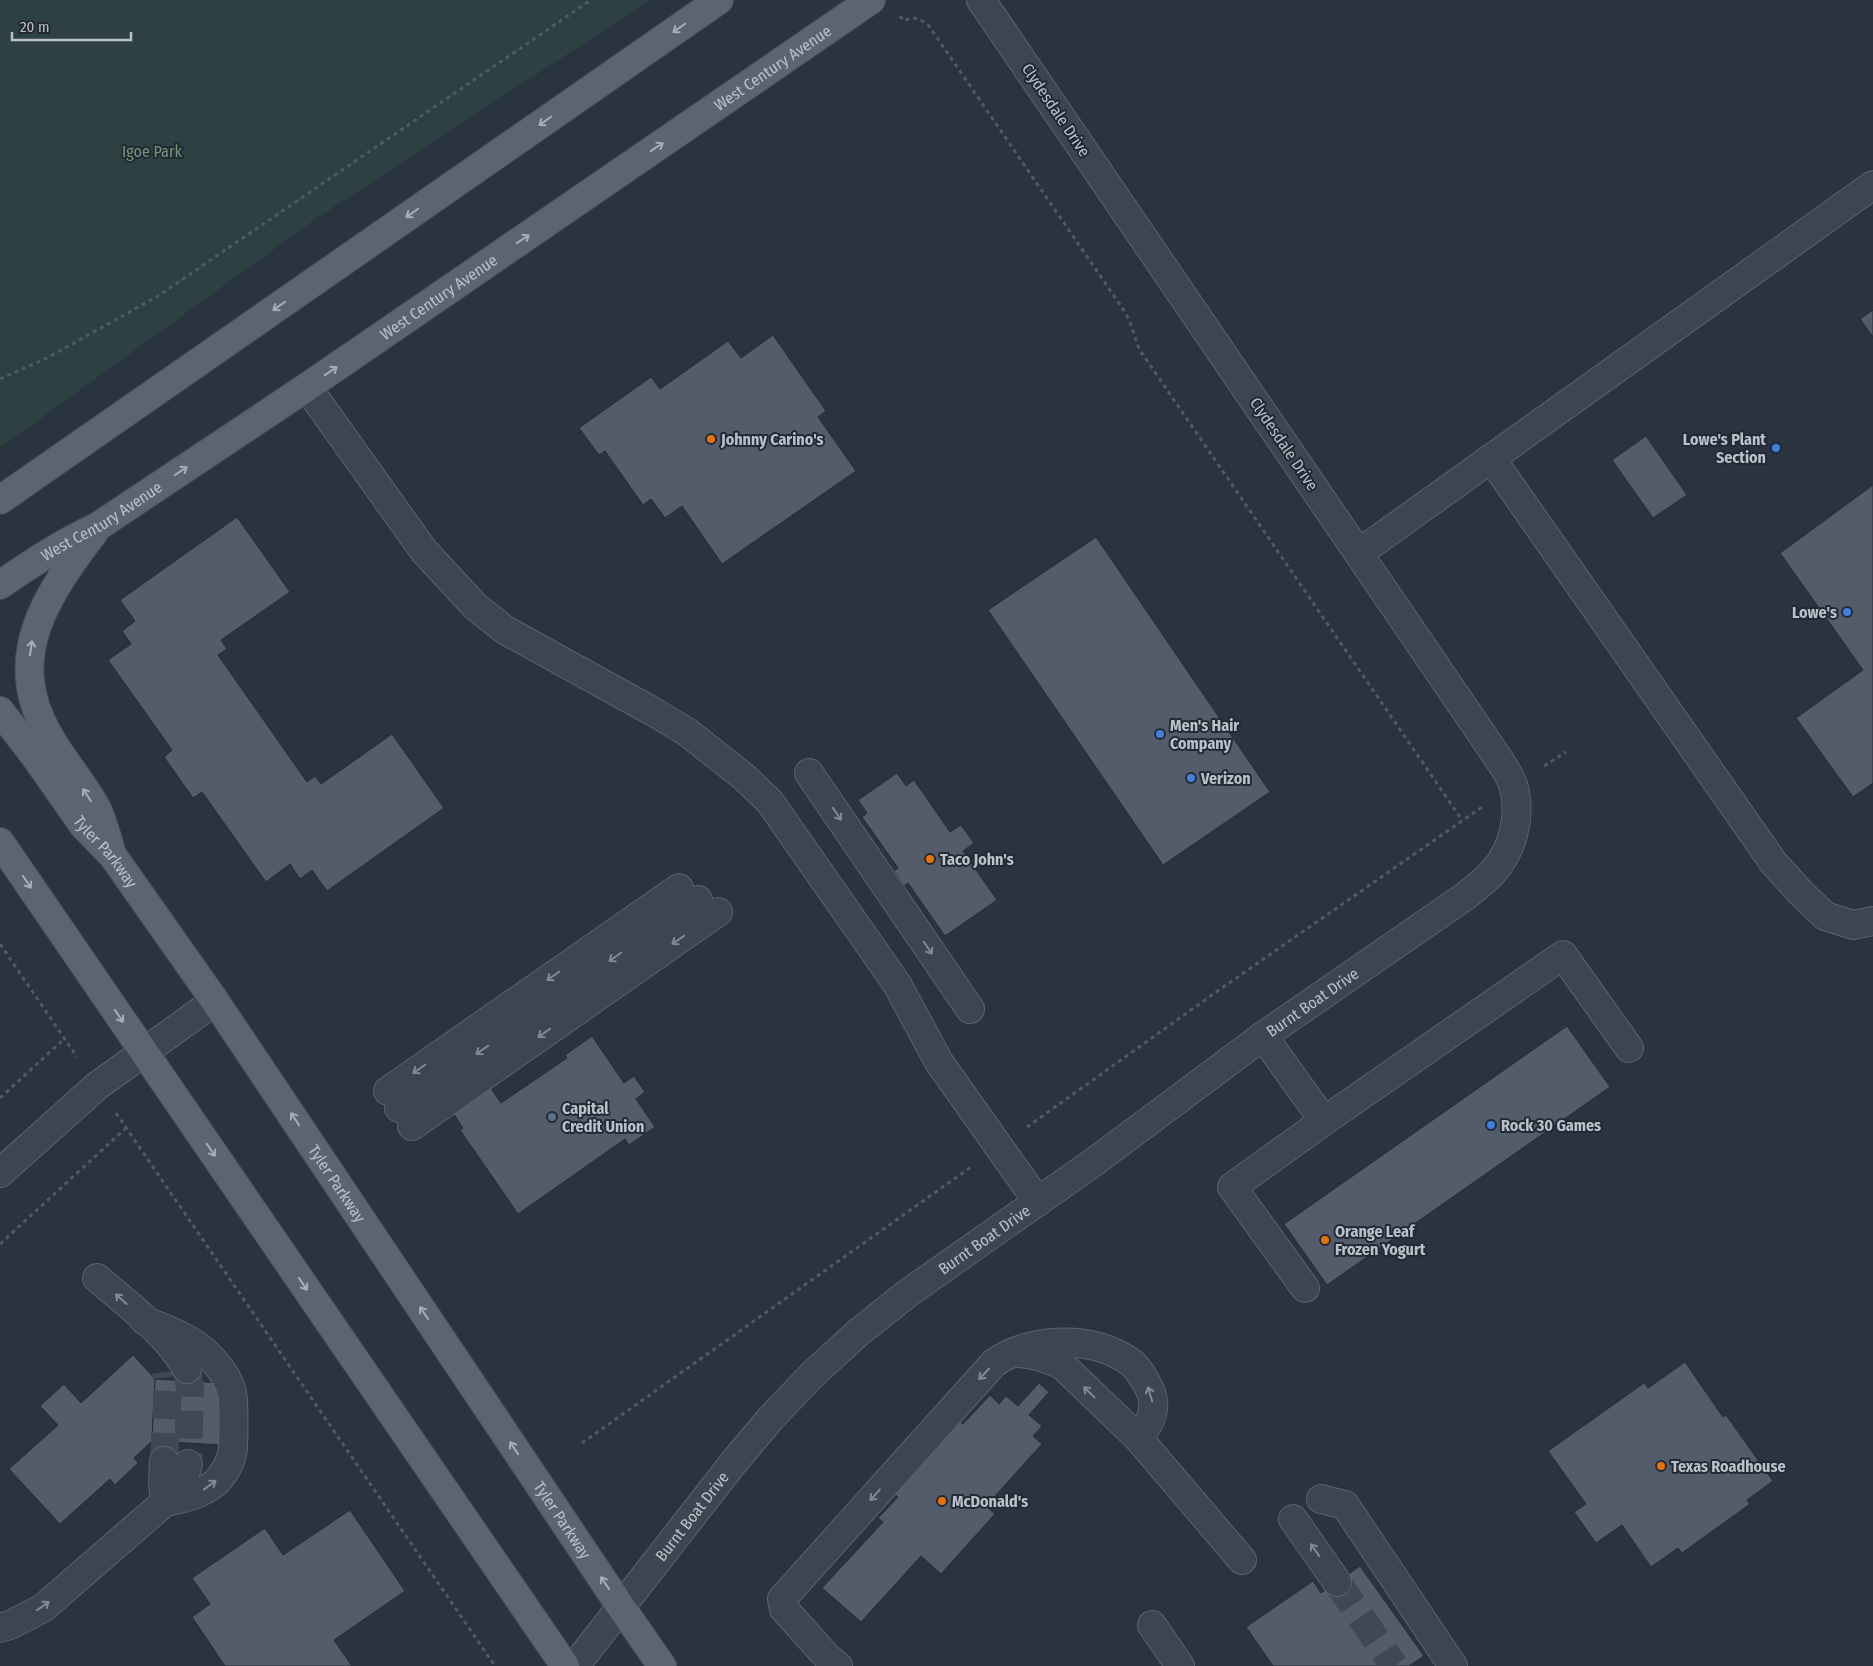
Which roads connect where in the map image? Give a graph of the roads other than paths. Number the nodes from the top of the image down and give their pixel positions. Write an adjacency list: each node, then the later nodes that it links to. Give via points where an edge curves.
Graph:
1 (719, 0): 7 (main road, one-way to 7)
2 (871, 0): 5 (main road, West Century Avenue, one-way to 2)
3 (981, 0): 9 (street, Clydesdale Drive)
4 (1873, 185): 6 (street)
5 (307, 387): 8 (main road, West Century Avenue, one-way to 5); 25 (street, via 424,551 476,607 504,630 687,732 770,802 897,984 939,1062)
6 (1491, 458): 9 (street); 16 (street, via 1773,862 1826,916 1853,926)
7 (0, 500)
8 (97, 527): 10 (main road, West Century Avenue, via 44,554); 14 (main road, one-way to 8, via 98,811 37,712 30,668 34,632 45,604)
9 (1359, 553): 15 (street, Clydesdale Drive, via 1494,752 1513,786 1516,821 1508,847 1494,871)
10 (0, 585)
11 (0, 711): 14 (main road, Tyler Parkway, via 83,825)
12 (809, 773): 18 (street, one-way to 18)
13 (0, 842): 21 (main road, one-way to 21)
14 (113, 856): 17 (main road, Tyler Parkway)
15 (1468, 894): 19 (street, Burnt Boat Drive)
16 (1873, 921)
17 (215, 1001): 21 (street); 38 (main road, Tyler Parkway, one-way to 17)
18 (970, 1009)
19 (1263, 1036): 23 (street); 25 (street, Burnt Boat Drive)
20 (1629, 1048): 23 (street, via 1563,955)
21 (143, 1052): 24 (street, via 97,1086); 41 (main road, one-way to 41)
22 (400, 1108): 22 (street, via 698,900)
23 (1324, 1121): 27 (street, via 1232,1187)
24 (0, 1173)
25 (1038, 1202): 38 (street, Burnt Boat Drive, via 908,1293 813,1374 734,1462)
26 (97, 1278): 28 (street, one-way to 26)
27 (1305, 1288)
28 (144, 1320): 30 (street, via 161,1354); 34 (street, one-way to 28, via 200,1492 216,1482 226,1469 232,1454 233,1394 228,1380 206,1352 191,1341)
29 (1015, 1352): 31 (street, one-way to 29, via 1062,1365 1048,1358); 31 (street, one-way to 29, via 1148,1426 1153,1402 1150,1390 1131,1362 1115,1353 1073,1343 1048,1343); 44 (street, one-way to 44, via 988,1369 782,1599 784,1609)
30 (177, 1371)
31 (1138, 1438): 36 (street)
32 (176, 1462): 34 (street, via 163,1482)
33 (1321, 1499): 46 (street, via 1345,1505)
34 (165, 1502): 40 (street, one-way to 34, via 43,1608)
35 (1293, 1519): 37 (street, one-way to 35)
36 (1242, 1560)
37 (1337, 1582)
38 (621, 1607): 42 (street, Burnt Boat Drive); 43 (main road, Tyler Parkway)
39 (1152, 1626): 45 (street)
40 (0, 1628)
41 (565, 1666)
42 (575, 1666)
43 (662, 1666)
44 (838, 1666)
45 (1180, 1666)
46 (1453, 1666)

